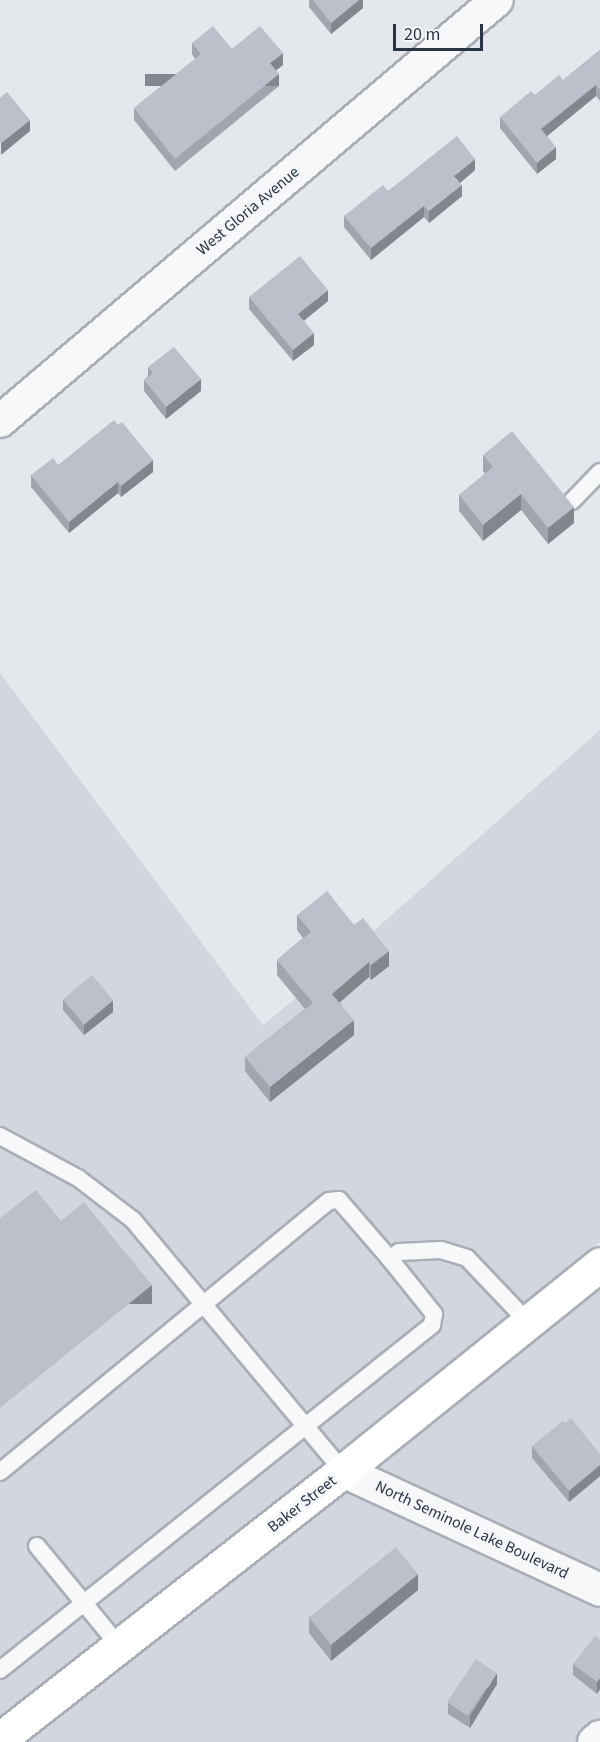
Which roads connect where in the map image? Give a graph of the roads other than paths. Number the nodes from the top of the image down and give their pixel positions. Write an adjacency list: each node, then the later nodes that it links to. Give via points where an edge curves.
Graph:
1 (497, 0): 2 (street, West Gloria Avenue)
2 (0, 421)
3 (600, 472): 4 (lane)
4 (572, 501)
5 (0, 1136): 8 (lane, via 78,1178 133,1220)
6 (390, 1259): 8 (lane, via 339,1200 329,1201); 9 (lane, via 399,1252 441,1250 467,1258); 10 (lane, via 434,1314 432,1325)
7 (600, 1264): 9 (main road, Baker Street)
8 (205, 1304): 10 (lane); 12 (lane)
9 (528, 1322): 11 (main road, Baker Street)
10 (306, 1426): 11 (lane); 15 (lane)
11 (344, 1471): 14 (street, North Seminole Lake Boulevard); 16 (main road, Baker Street)
12 (0, 1472)
13 (37, 1546): 15 (lane)
14 (600, 1590)
15 (84, 1603): 16 (lane); 17 (lane)
16 (119, 1646): 19 (main road, Baker Street)
17 (0, 1670)
18 (600, 1737): 20 (street)
19 (0, 1739)
20 (594, 1742)

